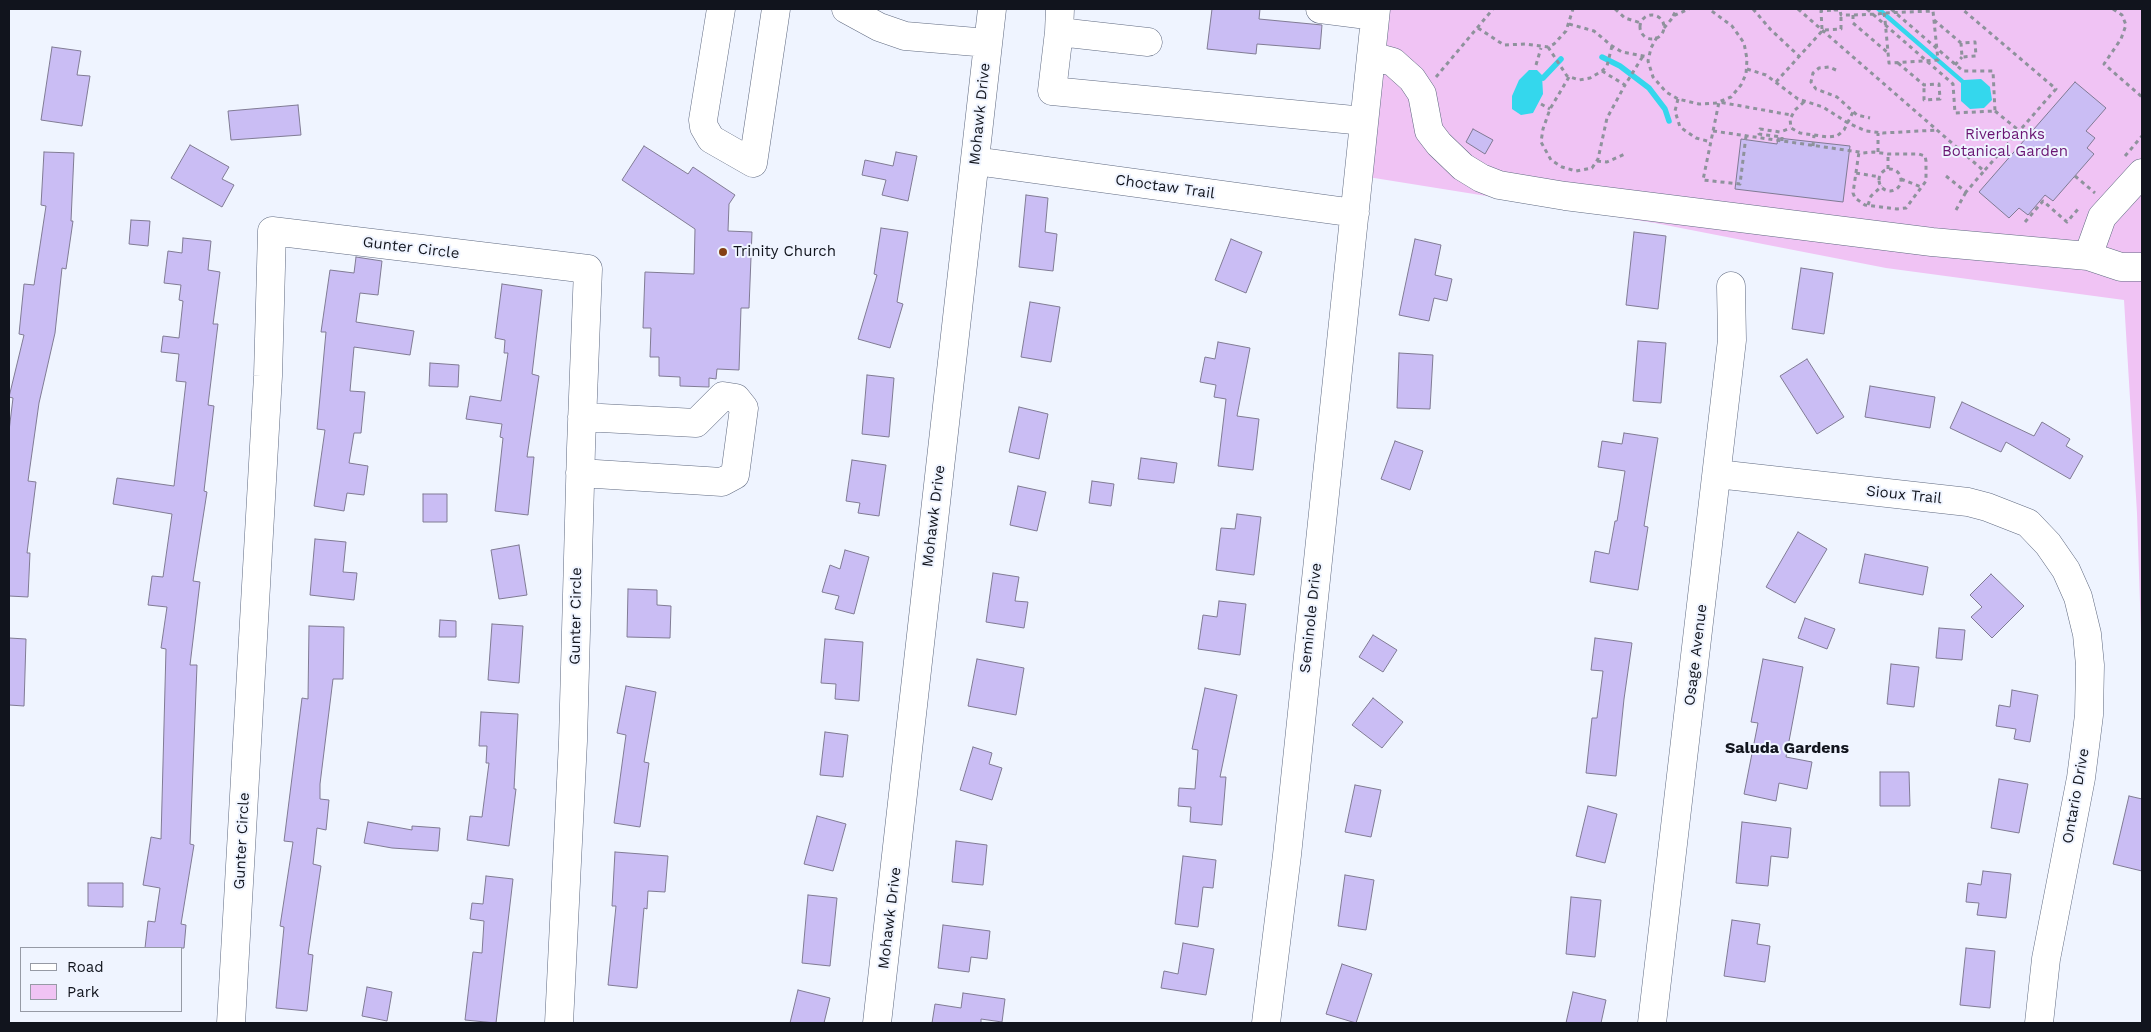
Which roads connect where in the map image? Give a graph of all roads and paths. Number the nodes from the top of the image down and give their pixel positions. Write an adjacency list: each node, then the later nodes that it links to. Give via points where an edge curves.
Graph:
1 (721, 9): 2 (street, via 704,127 711,139 753,163)
2 (776, 9)
3 (846, 9): 38 (street, via 905,36)
4 (992, 9): 38 (street, Mohawk Drive)
5 (1322, 9): 22 (street)
6 (1494, 9): 33 (path)
7 (1573, 9): 31 (path)
8 (1615, 9): 30 (path, via 1625,18)
9 (1677, 9): 27 (path)
10 (1689, 9): 27 (path)
11 (1709, 9): 54 (path, via 1741,37)
12 (1753, 9): 47 (path)
13 (1798, 9): 35 (path)
14 (1867, 9): 24 (path)
15 (1884, 9): 25 (path)
16 (1962, 9): 78 (path, via 2056,88)
17 (2113, 9): 64 (path, via 2122,15 2126,25 2121,39 2104,64)
18 (1835, 10): 20 (path); 35 (path, via 1821,11)
19 (1923, 10): 23 (path); 29 (path, via 1933,11)
20 (1841, 11): 26 (path); 35 (path, via 1841,29)
21 (1891, 11): 23 (path); 25 (path)
22 (1375, 12): 45 (street, Seminole Drive)
23 (1896, 13): 43 (path)
24 (1873, 14): 25 (path); 26 (path); 32 (path)
25 (1884, 14): 32 (path)
26 (1853, 15): 44 (path, via 1854,23)
27 (1672, 19): 34 (path)
28 (1060, 20): 37 (street); 74 (street, via 1052,91)
29 (1934, 20): 39 (path); 43 (path)
30 (1641, 23): 34 (path, via 1645,17 1653,15 1660,18); 36 (path, via 1643,34)
31 (1569, 24): 40 (path, via 1594,31); 41 (path, via 1559,39)
32 (1886, 25): 44 (path); 50 (path)
33 (1478, 28): 42 (path, via 1504,45 1525,44); 63 (path)
34 (1663, 28): 36 (path)
35 (1822, 30): 47 (path); 77 (path)
36 (1657, 37): 48 (path)
37 (1148, 42)
38 (988, 43): 91 (street, Mohawk Drive)
39 (1961, 43): 49 (path); 49 (path, via 1975,42 1976,56)
40 (1612, 46): 46 (path, via 1627,54); 56 (path, via 1607,66)
41 (1548, 47): 42 (path); 57 (path)
42 (1541, 48): 52 (path)
43 (1936, 48): 50 (path, via 1938,60); 53 (path)
44 (1888, 52): 51 (path, via 1889,63)
45 (1371, 56): 63 (street, via 1393,62 1412,79); 74 (street, Seminole Drive)
46 (1643, 56): 48 (path); 62 (path)
47 (1799, 56): 59 (path)
48 (1648, 57): 65 (path, via 1657,83)
49 (1962, 57): 53 (path)
50 (1926, 61): 51 (path); 58 (path)
51 (1898, 62): 61 (path)
52 (1536, 65)
53 (1955, 65): 70 (path, via 1963,72 1993,71)
54 (1747, 69): 59 (path); 66 (path, via 1737,92)
55 (1836, 70): 71 (path, via 1820,68 1813,73 1811,82 1816,89 1836,97)
56 (1602, 72): 57 (path, via 1584,80); 62 (path)
57 (1569, 77): 69 (path)
58 (1945, 77): 60 (path); 70 (path, via 1953,84 1955,113)
59 (1776, 82): 67 (path)
60 (1939, 84): 61 (path); 61 (path, via 1940,99 1932,100 1924,100)
61 (1924, 85)
62 (1625, 86): 92 (path, via 1607,118)
63 (1422, 94): 108 (street, via 1429,131 1439,144 1463,166 1499,185 1845,232)
64 (2142, 97)
65 (1678, 99): 66 (path, via 1699,104); 85 (path, via 1675,111 1680,127 1696,138)
66 (1719, 102): 72 (path); 79 (path)
67 (1804, 102): 72 (path); 75 (path, via 1823,107)
68 (1541, 104): 69 (path)
69 (1550, 109): 92 (path, via 1541,138 1551,160 1569,170 1582,172 1592,168)
70 (1996, 111): 78 (path)
71 (1853, 112): 73 (path); 75 (path)
72 (1791, 115): 76 (path)
73 (1870, 118)
74 (1364, 121): 105 (street, Seminole Drive)
75 (1848, 123): 80 (path); 81 (path, via 1837,136)
76 (1791, 128): 81 (path); 84 (path, via 1780,132 1760,129 1759,134 1782,137)
77 (1938, 130): 80 (path); 94 (path)
78 (2019, 130): 83 (path); 94 (path)
79 (1713, 131): 82 (path); 85 (path)
80 (1878, 133): 88 (path)
81 (1814, 135): 86 (path)
82 (1746, 136): 84 (path); 85 (path, via 1740,184 1703,180)
83 (2028, 137)
84 (1782, 141): 86 (path)
85 (1711, 142)
86 (1813, 146): 87 (path)
87 (1859, 152): 88 (path); 95 (path)
88 (1878, 152): 90 (path)
89 (1625, 154): 92 (path, via 1607,162)
90 (1888, 154): 93 (path); 101 (path, via 1924,156 1927,175)
91 (975, 161): 105 (street, Choctaw Trail); 117 (street, Mohawk Drive)
92 (1597, 161)
93 (1888, 169): 97 (path); 98 (path, via 1897,172)
94 (1984, 171): 102 (path)
95 (1856, 173): 97 (path); 103 (path, via 1855,198)
96 (1946, 176): 102 (path)
97 (1880, 178): 100 (path)
98 (1901, 179): 100 (path, via 1894,190); 101 (path)
99 (2140, 179): 108 (street, via 2102,217)
100 (1882, 186): 103 (path, via 1871,196)
101 (1921, 187): 103 (path, via 1906,208 1897,210)
102 (1966, 192): 104 (path)
103 (1868, 205)
104 (1956, 210)
105 (1355, 213): 118 (street, Seminole Drive, via 1287,855)
106 (2025, 222): 107 (path, via 2043,201)
107 (2067, 222)
108 (2088, 256): 109 (street, via 2121,267)
109 (2142, 267)
110 (1731, 286): 113 (street, Osage Avenue, via 1732,340)
111 (582, 417): 112 (street, Gunter Circle); 112 (street, via 696,423 723,396 736,398 744,408 735,475 722,482); 115 (street, Gunter Circle, via 588,270 272,231 268,376)
112 (580, 473): 116 (street, Gunter Circle, via 573,742)
113 (1717, 474): 114 (street, Sioux Trail, via 1968,502 1987,507 2028,524 2048,544); 119 (street, Osage Avenue)
114 (2066, 570): 120 (street, Ontario Drive, via 2078,597 2087,634 2089,715 2081,778 2046,960)
115 (231, 1023)
116 (558, 1023)
117 (877, 1023)
118 (1266, 1023)
119 (1652, 1023)
120 (2039, 1023)

